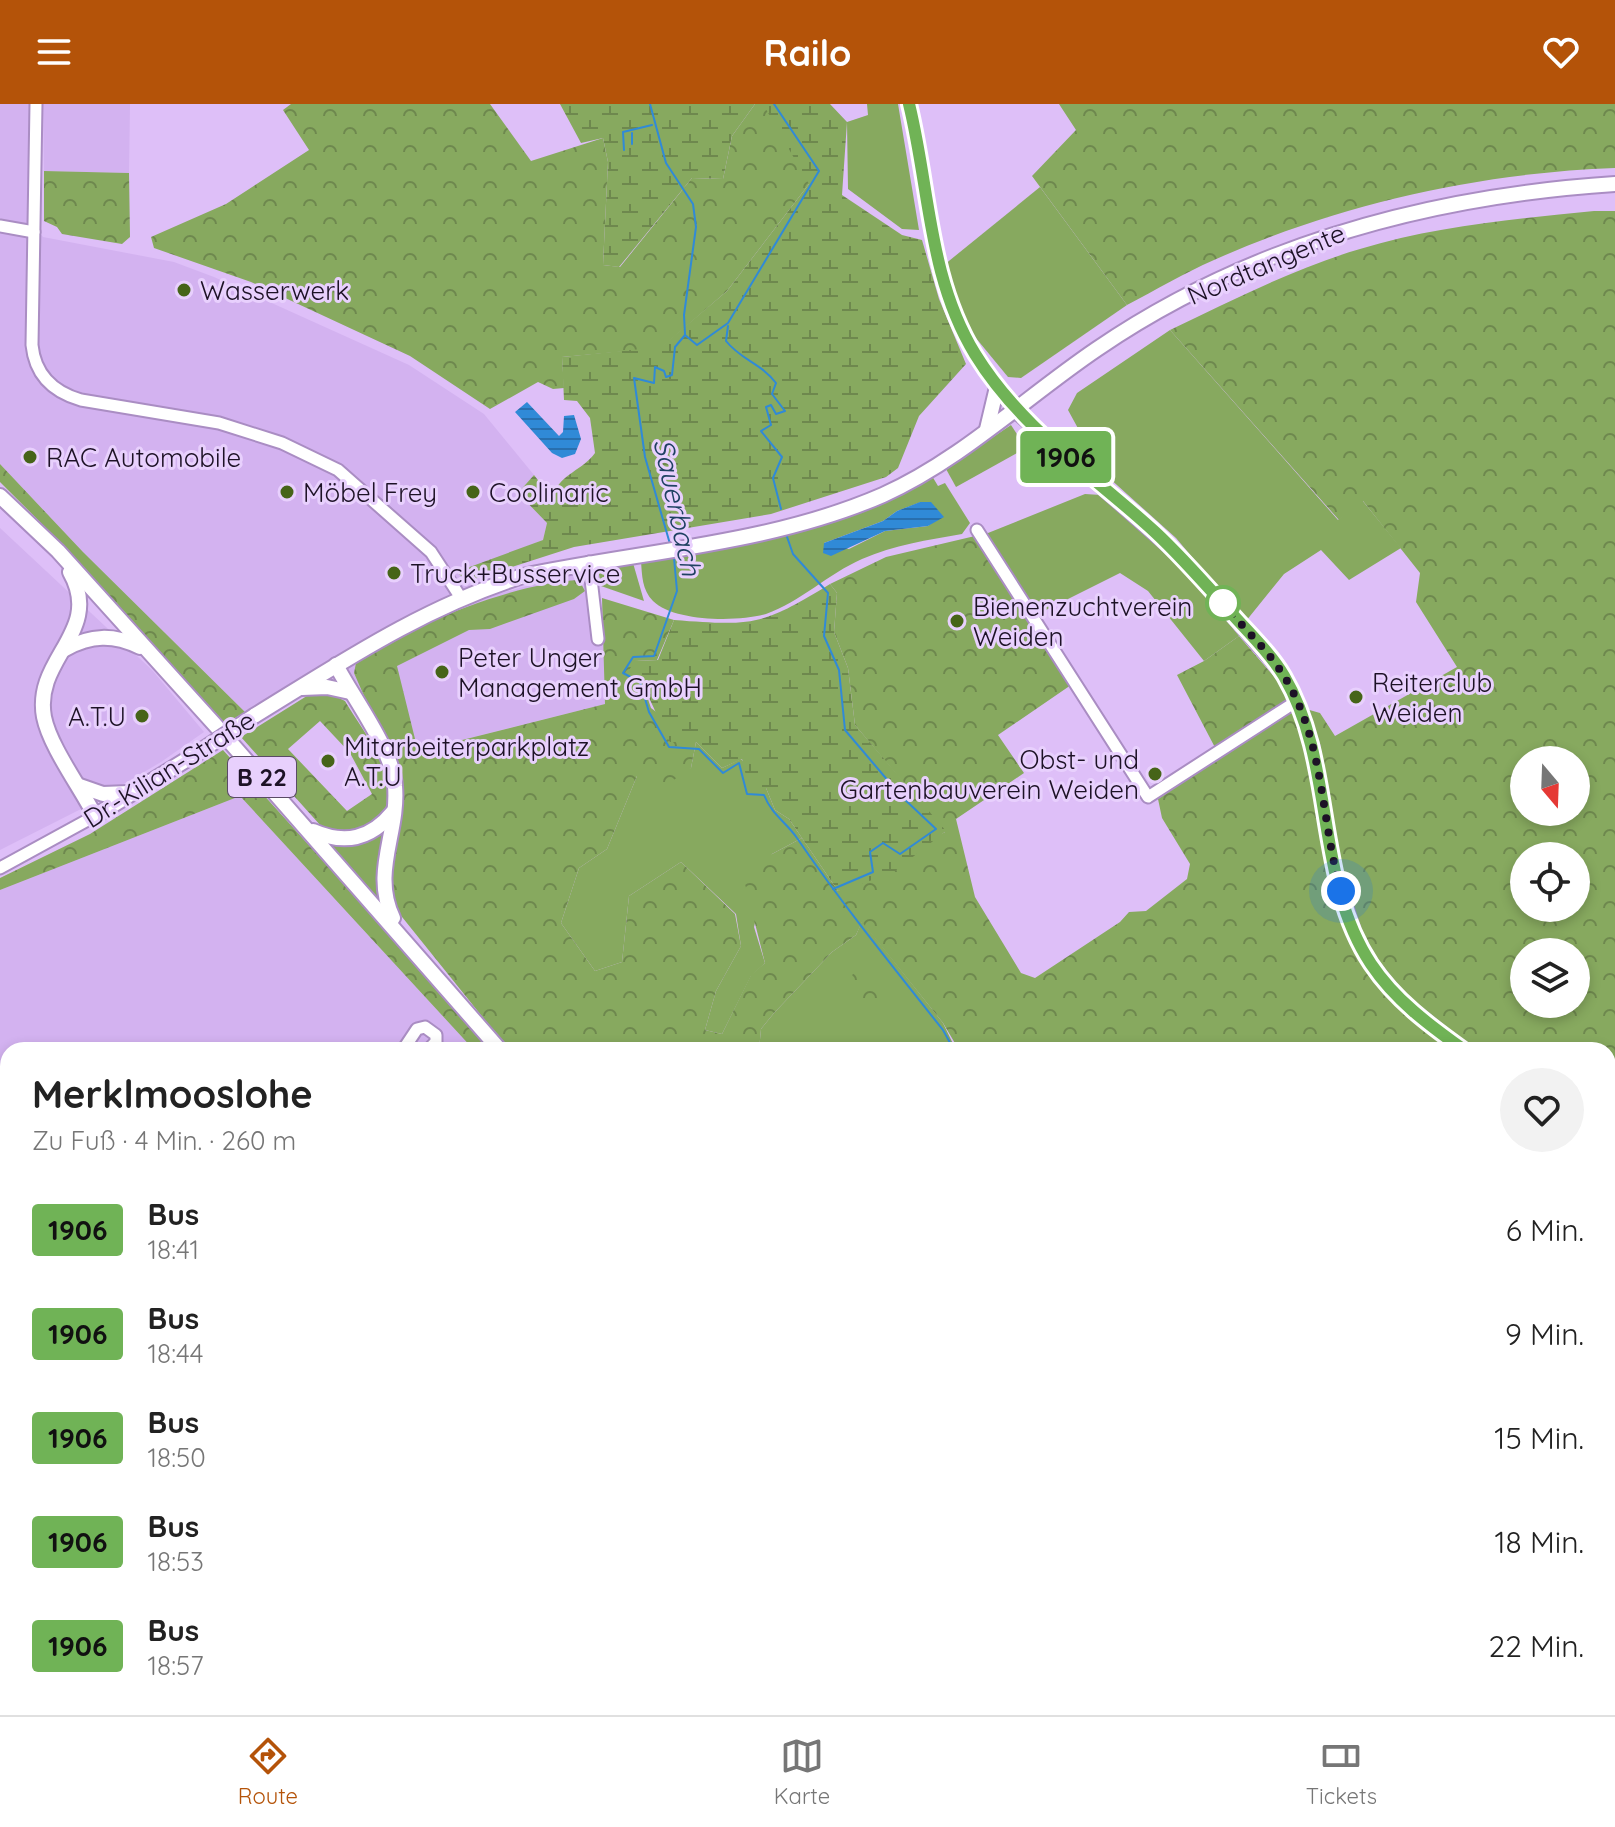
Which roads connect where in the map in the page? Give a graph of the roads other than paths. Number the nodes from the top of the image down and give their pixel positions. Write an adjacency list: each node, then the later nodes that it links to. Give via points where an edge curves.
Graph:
1 (36, 104): 5 (street)
2 (909, 104): 6 (street, via 939,269 957,320)
3 (1615, 184): 7 (main road, Nordtangente, via 1440,205 1305,243 1174,302 1099,347)
4 (0, 226): 5 (street)
5 (34, 232): 13 (street, via 32,350 40,373 54,389 81,400 219,423 263,436 338,470 431,552)
6 (997, 387): 7 (street); 8 (main road)
7 (1014, 409): 8 (main road, Nordtangente); 20 (street, via 1182,559 1269,656)
8 (987, 429): 12 (main road, Nordtangente, via 897,488 846,510 778,528)
9 (0, 496): 11 (main road, B 22)
10 (977, 530): 20 (street, via 1148,797)
11 (58, 551): 15 (main road, via 80,601 75,632); 16 (main road, B 22)
12 (589, 562): 13 (main road, Dr.-Kilian-Straße, via 523,576); 14 (street)
13 (461, 598): 17 (main road, Dr.-Kilian-Straße, via 409,621)
14 (598, 639)
15 (61, 651): 16 (main road, via 80,641 111,637); 21 (main road, via 48,674 44,717)
16 (148, 651): 25 (main road, B 22)
17 (336, 665): 18 (main road, Dr.-Kilian-Straße); 19 (main road)
18 (298, 689): 19 (main road); 22 (main road, Dr.-Kilian-Straße, bridge)
19 (350, 692): 23 (main road, via 392,771)
20 (1297, 701): 31 (street, via 1318,765 1335,871 1355,932 1399,998)
21 (80, 786): 22 (main road, via 103,794); 24 (main road)
22 (137, 791): 24 (main road, Dr.-Kilian-Straße)
23 (393, 811): 25 (main road, via 382,825 354,839); 27 (main road, via 382,888)
24 (95, 816): 26 (street, Dr.-Kilian-Straße)
25 (308, 828): 27 (main road, B 22)
26 (0, 868)
27 (398, 929): 30 (main road, B 22)
28 (408, 1042): 29 (street, via 425,1027 436,1035)
29 (436, 1042)
30 (493, 1042)
31 (1454, 1042)

